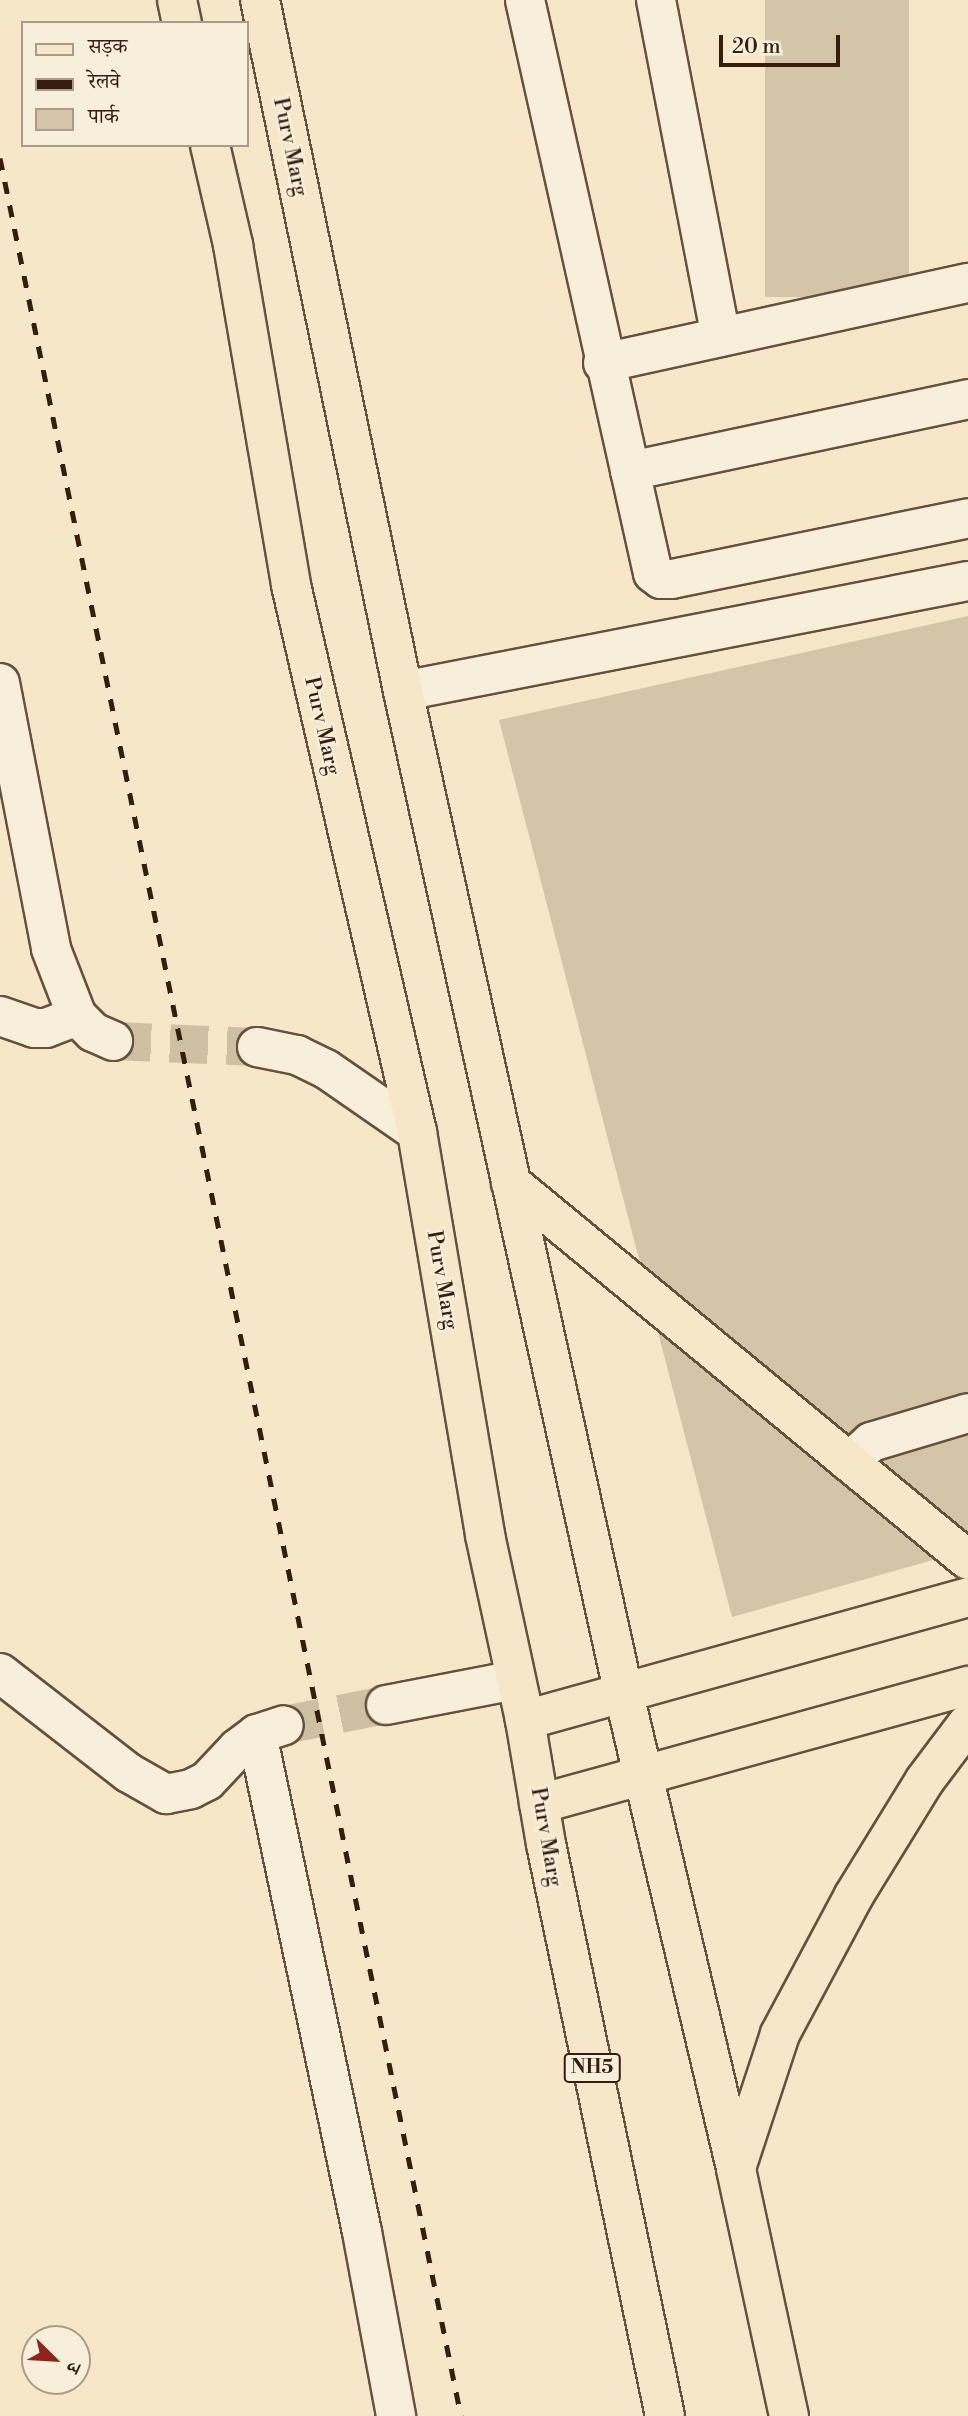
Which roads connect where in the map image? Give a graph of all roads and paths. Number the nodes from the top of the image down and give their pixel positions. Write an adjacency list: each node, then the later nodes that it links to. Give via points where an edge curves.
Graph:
1 (177, 0): 5 (main road)
2 (260, 0): 15 (main road, Purv Marg)
3 (525, 0): 9 (street)
4 (656, 0): 8 (street)
5 (182, 21)
6 (210, 147): 20 (main road, Purv Marg, via 233,245 291,585)
7 (968, 283): 8 (street)
8 (721, 337): 9 (street)
9 (603, 363): 11 (street)
10 (968, 399): 11 (street)
11 (630, 471): 12 (street, via 649,567 661,579)
12 (968, 518)
13 (968, 581): 15 (street)
14 (0, 683): 17 (street, via 51,949)
15 (403, 691): 21 (main road, Purv Marg)
16 (0, 1016): 17 (street, via 46,1028)
17 (78, 1016): 18 (street, via 93,1032)
18 (113, 1041)
19 (257, 1047): 20 (street, via 297,1055 326,1069)
20 (417, 1132): 27 (main road, Purv Marg, via 485,1535)
21 (511, 1182): 23 (main road); 29 (main road, Purv Marg)
22 (968, 1413): 23 (street, via 871,1442)
23 (849, 1462): 24 (main road)
24 (968, 1560)
25 (968, 1597): 29 (main road)
26 (0, 1674): 36 (street, via 130,1773 166,1794 207,1781 237,1749 271,1729)
27 (516, 1679): 30 (street); 31 (main road, Purv Marg)
28 (968, 1686): 33 (main road)
29 (623, 1690): 31 (main road); 33 (main road, Purv Marg)
30 (386, 1705)
31 (525, 1720): 34 (main road, Purv Marg / NH5)
32 (968, 1723): 35 (main road, via 925,1780 853,1896 780,2034)
33 (645, 1775): 34 (main road); 35 (main road)
34 (539, 1804): 37 (main road, Purv Marg / NH5)
35 (736, 2169): 38 (main road)
36 (396, 2416)
37 (665, 2416)
38 (789, 2416)

